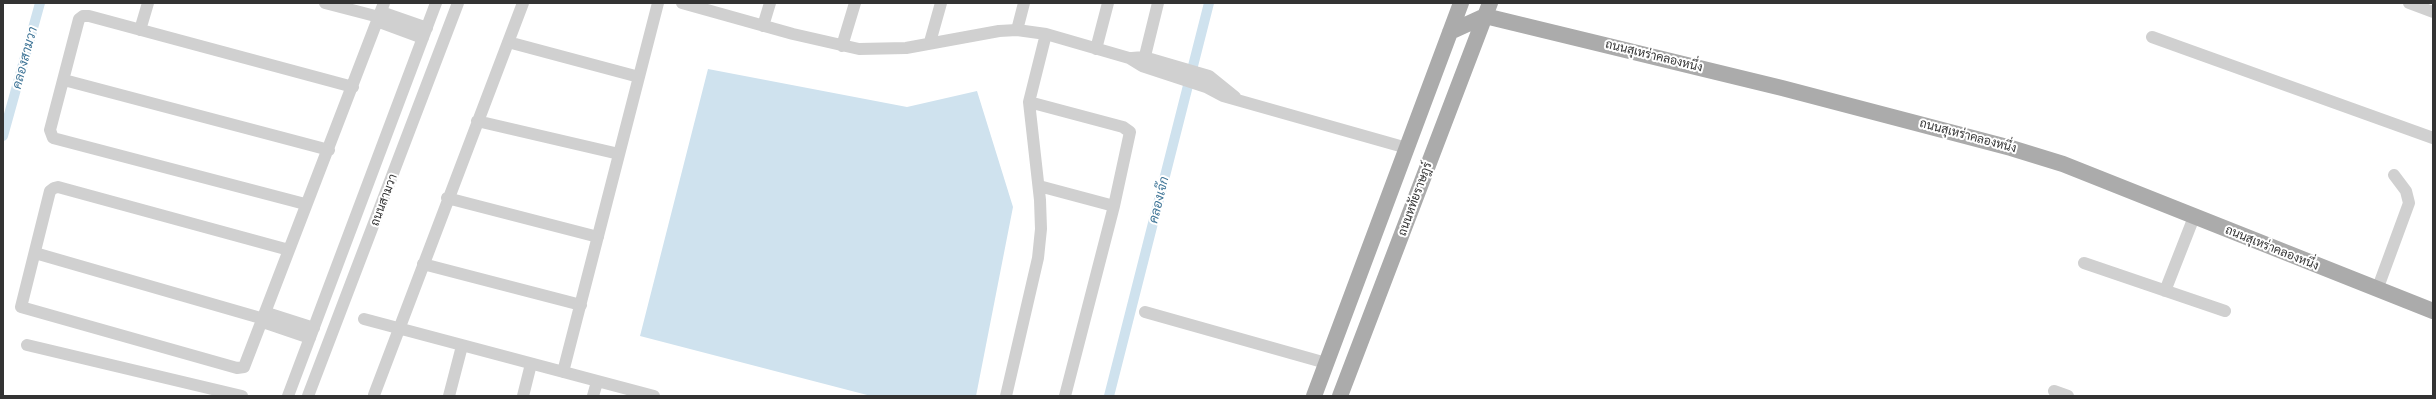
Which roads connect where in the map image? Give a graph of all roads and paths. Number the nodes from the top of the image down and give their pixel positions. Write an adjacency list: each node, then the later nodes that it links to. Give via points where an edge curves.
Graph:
1 (148, 3): 20 (street)
2 (325, 3): 18 (street)
3 (436, 3): 23 (street, ถนนสามวา)
4 (458, 3): 45 (street, ถนนสามวา)
5 (523, 3): 26 (street)
6 (658, 3): 31 (street)
7 (770, 3): 19 (street)
8 (855, 3): 28 (street)
9 (940, 3): 27 (street)
10 (1024, 3): 21 (street)
11 (1108, 3): 29 (street)
12 (1158, 3): 30 (street)
13 (1461, 3): 22 (main road, ถนนหทัยราษฎร์)
14 (2409, 3): 17 (street)
15 (686, 4): 19 (street)
16 (1484, 7): 22 (main road); 47 (main road, ถนนสุเหร่าคลองหนึ่ง, via 1980,139 2063,164); 81 (main road, ถนนหทัยราษฎร์)
17 (2433, 12)
18 (380, 13): 23 (street); 33 (street)
19 (763, 26): 28 (street)
20 (140, 30): 32 (street, via 83,16 79,19); 33 (street)
21 (1017, 30): 24 (street); 27 (street, via 966,35)
22 (1450, 32): 37 (main road, ถนนหทัยราษฎร์)
23 (425, 33): 43 (street, ถนนสามวา)
24 (1046, 34): 29 (street); 34 (street)
25 (2152, 37): 36 (street)
26 (508, 42): 31 (street); 35 (street)
27 (930, 42): 28 (street, via 881,50)
28 (842, 46)
29 (1096, 49): 30 (street)
30 (1143, 62): 37 (street, via 1208,81 1240,101)
31 (639, 77): 39 (street)
32 (64, 80): 38 (street); 44 (street, via 50,130 53,138)
33 (352, 87): 38 (street)
34 (1029, 102): 41 (street); 46 (street, via 1128,129 1130,137)
35 (477, 121): 39 (street); 42 (street)
36 (2433, 138)
37 (1407, 148): 65 (main road, ถนนหทัยราษฎร์)
38 (329, 150): 44 (street)
39 (619, 154): 48 (street)
40 (2394, 175): 53 (street, via 2406,191 2409,203)
41 (1039, 186): 46 (street); 78 (street, via 1041,229 1038,258)
42 (447, 198): 48 (street); 52 (street)
43 (362, 199): 45 (street); 62 (street, ถนนสามวา)
44 (305, 204): 49 (street)
45 (382, 206): 73 (street, ถนนสามวา)
46 (1114, 206): 79 (street)
47 (2194, 217): 53 (main road, ถนนสุเหร่าคลองหนึ่ง); 54 (street)
48 (598, 236): 55 (street)
49 (289, 250): 50 (street, via 58,187 50,191); 59 (street)
50 (35, 253): 59 (street); 59 (street, via 21,302 21,307 25,309 237,368 244,367 248,362)
51 (2084, 263): 54 (street)
52 (423, 264): 55 (street); 61 (street)
53 (2377, 290): 57 (main road, ถนนสุเหร่าคลองหนึ่ง)
54 (2165, 291): 56 (street)
55 (580, 305): 67 (street)
56 (2225, 311)
57 (2433, 311)
58 (1145, 312): 65 (street)
59 (265, 318): 62 (street)
60 (364, 319): 61 (street)
61 (399, 329): 64 (street); 70 (street)
62 (312, 333): 72 (street, ถนนสามวา)
63 (27, 345): 71 (street)
64 (462, 346): 66 (street); 74 (street)
65 (1326, 363): 80 (main road, ถนนหทัยราษฎร์)
66 (531, 364): 67 (street); 75 (street)
67 (563, 372): 68 (street)
68 (597, 382): 76 (street); 77 (street)
69 (2054, 392): 82 (street)
70 (374, 395)
71 (242, 396)
72 (288, 396)
73 (308, 396)
74 (449, 396)
75 (523, 396)
76 (593, 396)
77 (654, 396)
78 (1006, 396)
79 (1065, 396)
80 (1314, 396)
81 (1340, 396)
82 (2068, 396)

